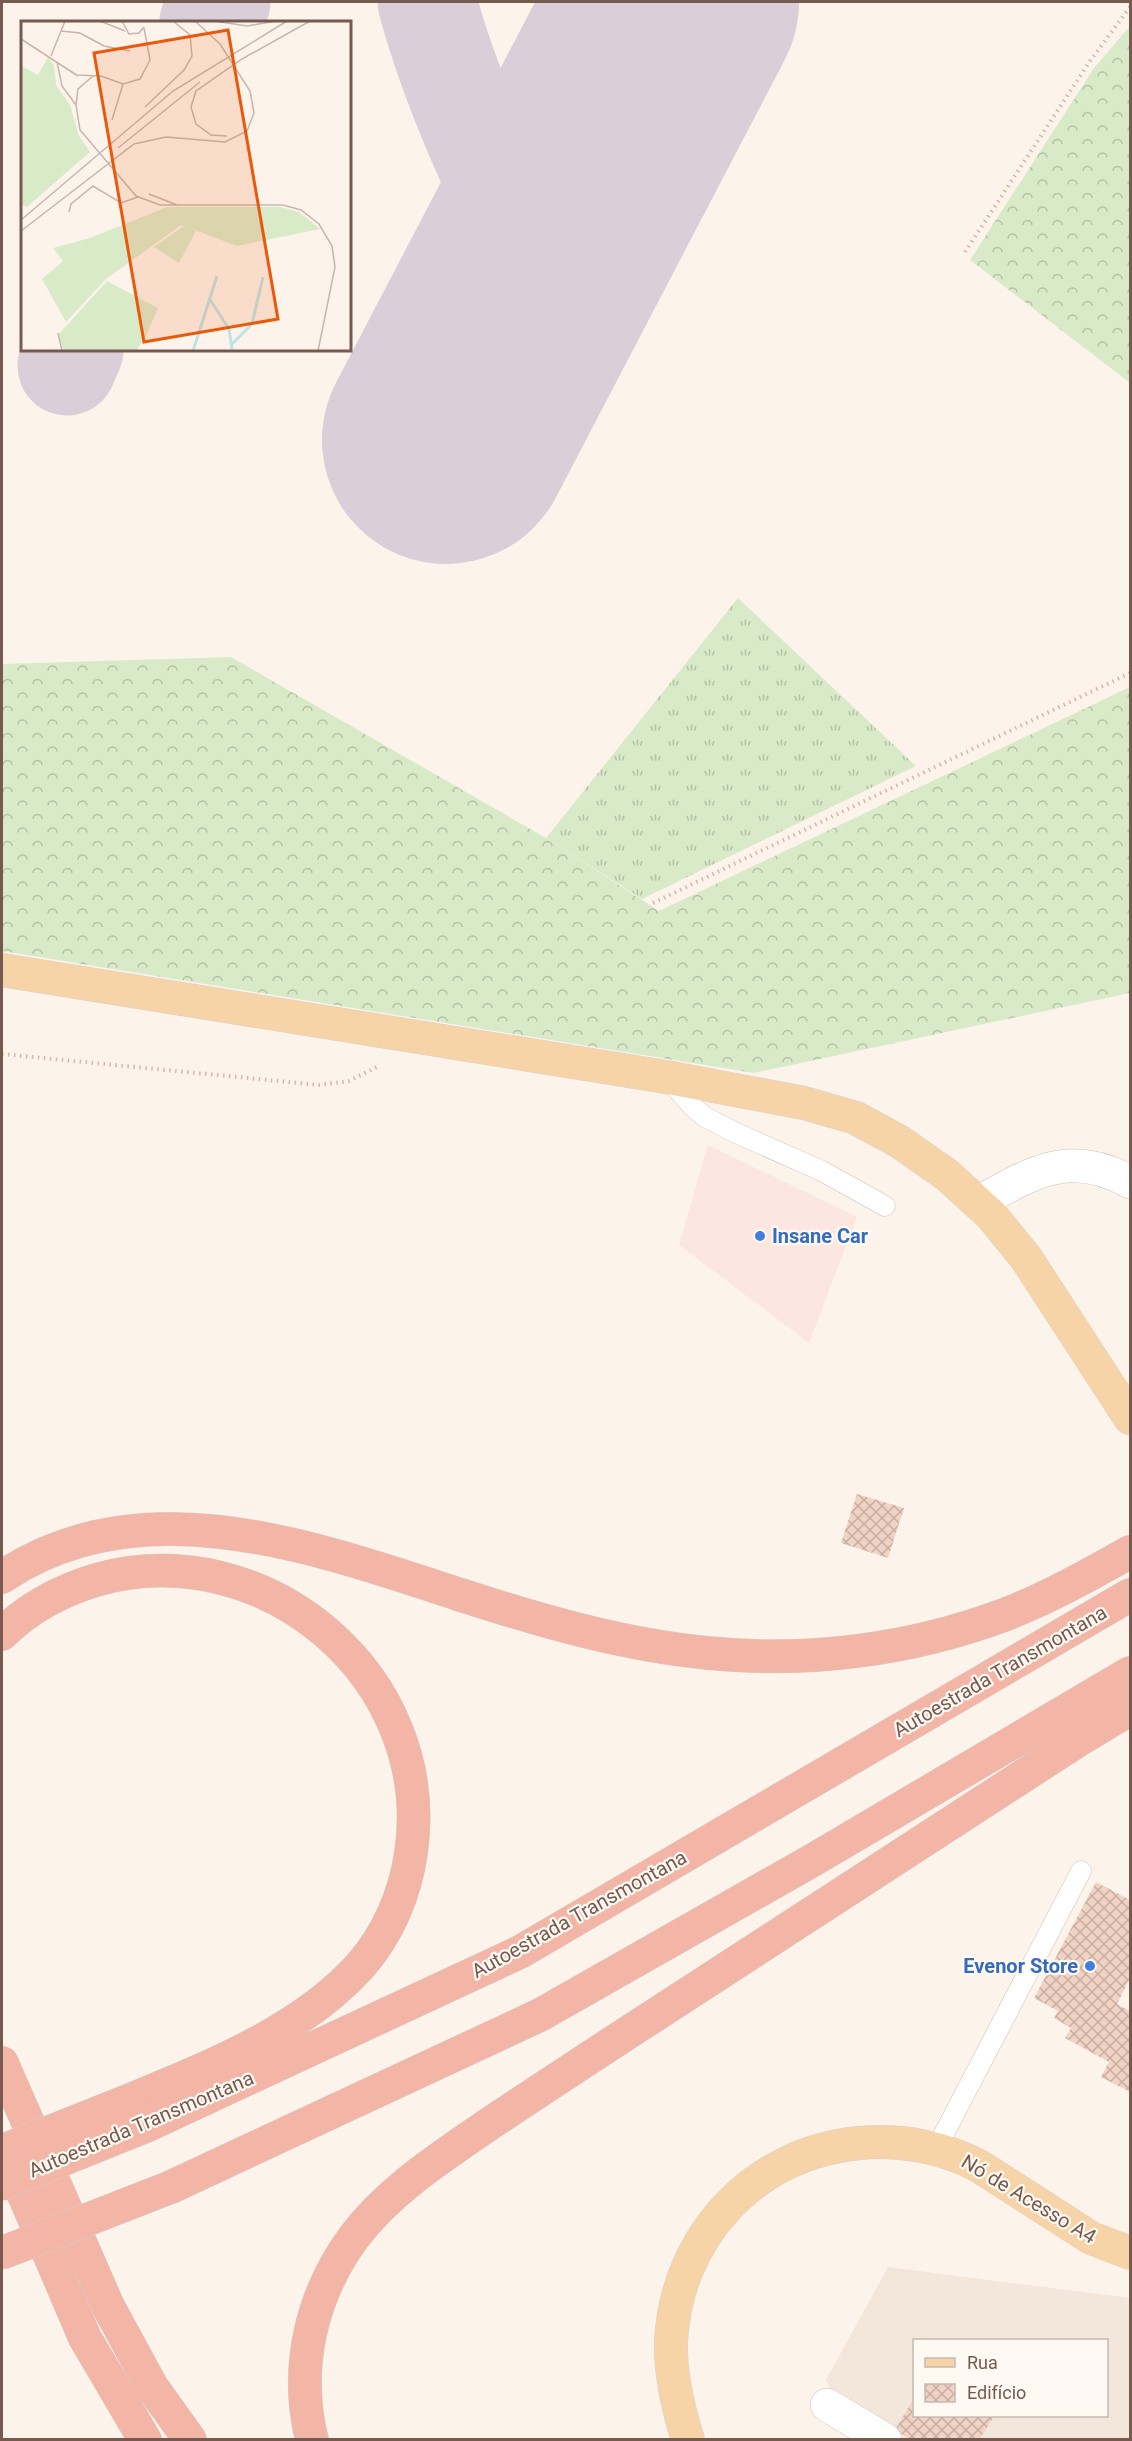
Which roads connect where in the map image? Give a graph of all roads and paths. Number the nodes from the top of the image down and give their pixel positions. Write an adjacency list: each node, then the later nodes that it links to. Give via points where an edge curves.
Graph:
1 (1131, 7): 2 (path, via 1090,60)
2 (965, 252)
3 (1131, 673): 4 (path)
4 (653, 903)
5 (2, 970): 6 (main road)
6 (414, 1036): 7 (path, via 377,1067 349,1081 330,1084); 8 (main road)
7 (2, 1054)
8 (666, 1077): 10 (main road, via 804,1103 856,1119 900,1142); 11 (lane, via 705,1117 822,1171)
9 (1131, 1182): 10 (street, via 1105,1170 1065,1166 1029,1175)
10 (978, 1203): 12 (main road, via 1026,1257)
11 (885, 1206)
12 (1131, 1418)
13 (1131, 1552): 14 (highway, via 1049,1595 969,1627 885,1648 794,1657 707,1653 617,1639 275,1540 203,1531 144,1529 111,1533 45,1553)
14 (2, 1577)
15 (1131, 1595): 21 (highway, Autoestrada Transmontana, via 520,1952)
16 (2, 1634): 21 (highway, via 32,1608 116,1574 173,1571 233,1581 286,1603 342,1645 379,1694 406,1759 414,1807 409,1863 399,1900 372,1950 326,2000)
17 (1131, 1673): 26 (highway, bridge, via 540,2015 171,2187)
18 (1131, 1709): 31 (highway, via 533,2095 400,2189 353,2239 320,2295 306,2362 306,2408)
19 (1081, 1871): 23 (lane)
20 (2, 2062): 30 (highway, via 108,2306 152,2387)
21 (141, 2112): 24 (highway, bridge); 25 (highway, Autoestrada Transmontana, bridge)
22 (2, 2144): 29 (highway, via 85,2337)
23 (936, 2149): 27 (main road, Nó de Acesso A4, via 979,2166 1091,2238); 32 (main road, Nó de Acesso A4, via 870,2142 829,2147 767,2174 720,2213 688,2267 672,2326 674,2384)
24 (2, 2151)
25 (2, 2184)
26 (2, 2253)
27 (1131, 2253)
28 (827, 2405): 33 (street)
29 (145, 2439)
30 (190, 2439)
31 (312, 2439)
32 (688, 2439)
33 (885, 2439)

